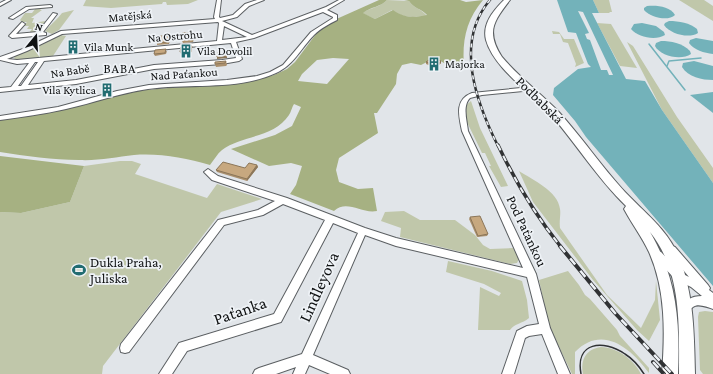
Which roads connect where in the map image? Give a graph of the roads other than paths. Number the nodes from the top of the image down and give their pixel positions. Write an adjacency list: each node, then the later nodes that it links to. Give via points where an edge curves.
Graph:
1 (9, 0): 7 (street)
2 (219, 0): 12 (street, via 216,17)
3 (262, 0): 8 (street, Matějská); 12 (street, Matějská, via 247,5 235,16)
4 (342, 0): 9 (street, Na Ostrohu)
5 (506, 0): 24 (main road, Podbabská, via 491,19 490,39 505,66)
6 (48, 4): 11 (street, via 28,8)
7 (0, 5)
8 (260, 8)
9 (324, 10): 16 (street, Na Ostrohu); 26 (street, Nad Paťankou, via 335,19 317,29 294,59 272,74 216,83 148,87 51,110)
10 (55, 14): 14 (street)
11 (11, 18)
12 (221, 22): 15 (street, Matějská, via 70,32); 16 (street); 18 (street)
13 (22, 24): 14 (street, via 12,36)
14 (40, 33): 15 (street)
15 (52, 37): 19 (street, Matějská)
16 (252, 37): 17 (street, Na Ostrohu)
17 (233, 41): 18 (street, Na Ostrohu); 22 (street, Na Babě, via 239,59 154,68 76,82)
18 (220, 43): 20 (street, Na Ostrohu)
19 (2, 59): 21 (street, Na Ostrohu, via 14,62)
20 (42, 60): 21 (street, Na Ostrohu); 22 (street)
21 (33, 61): 23 (street)
22 (23, 88): 23 (street, Na Babě)
23 (13, 89): 25 (street, Na Babě)
24 (531, 89): 28 (main road, Podbabská); 34 (street, Pod Paťankou, via 493,92 464,102 461,111 465,131)
25 (0, 90)
26 (0, 118)
27 (208, 172): 29 (street, via 215,178)
28 (622, 194): 32 (main road, Podbabská); 33 (main road, Podbabská)
29 (284, 200): 30 (street); 41 (street, via 260,212 221,222)
30 (331, 218): 31 (street); 43 (street, Paťanka, via 276,318 183,347)
31 (362, 231): 34 (street, via 396,242); 42 (street, Lindleyova)
32 (664, 241): 35 (main road, Podbabská); 37 (street)
33 (655, 252): 35 (street); 36 (main road, Podbabská)
34 (531, 274): 40 (street, Pod Paťankou)
35 (678, 276): 36 (street); 37 (street, via 694,284); 39 (main road, Podbabská)
36 (667, 288): 49 (main road, Podbabská)
37 (713, 299)
38 (713, 304): 39 (street, via 694,301)
39 (685, 309): 50 (main road, Podbabská)
40 (545, 328): 47 (street, via 527,331 521,335); 48 (street, Pod Paťankou)
41 (125, 348)
42 (306, 358): 44 (street); 45 (street, Lindleyova); 46 (street)
43 (166, 374)
44 (259, 374)
45 (299, 374)
46 (344, 374)
47 (508, 374)
48 (564, 374)
49 (670, 374)
50 (687, 374)

